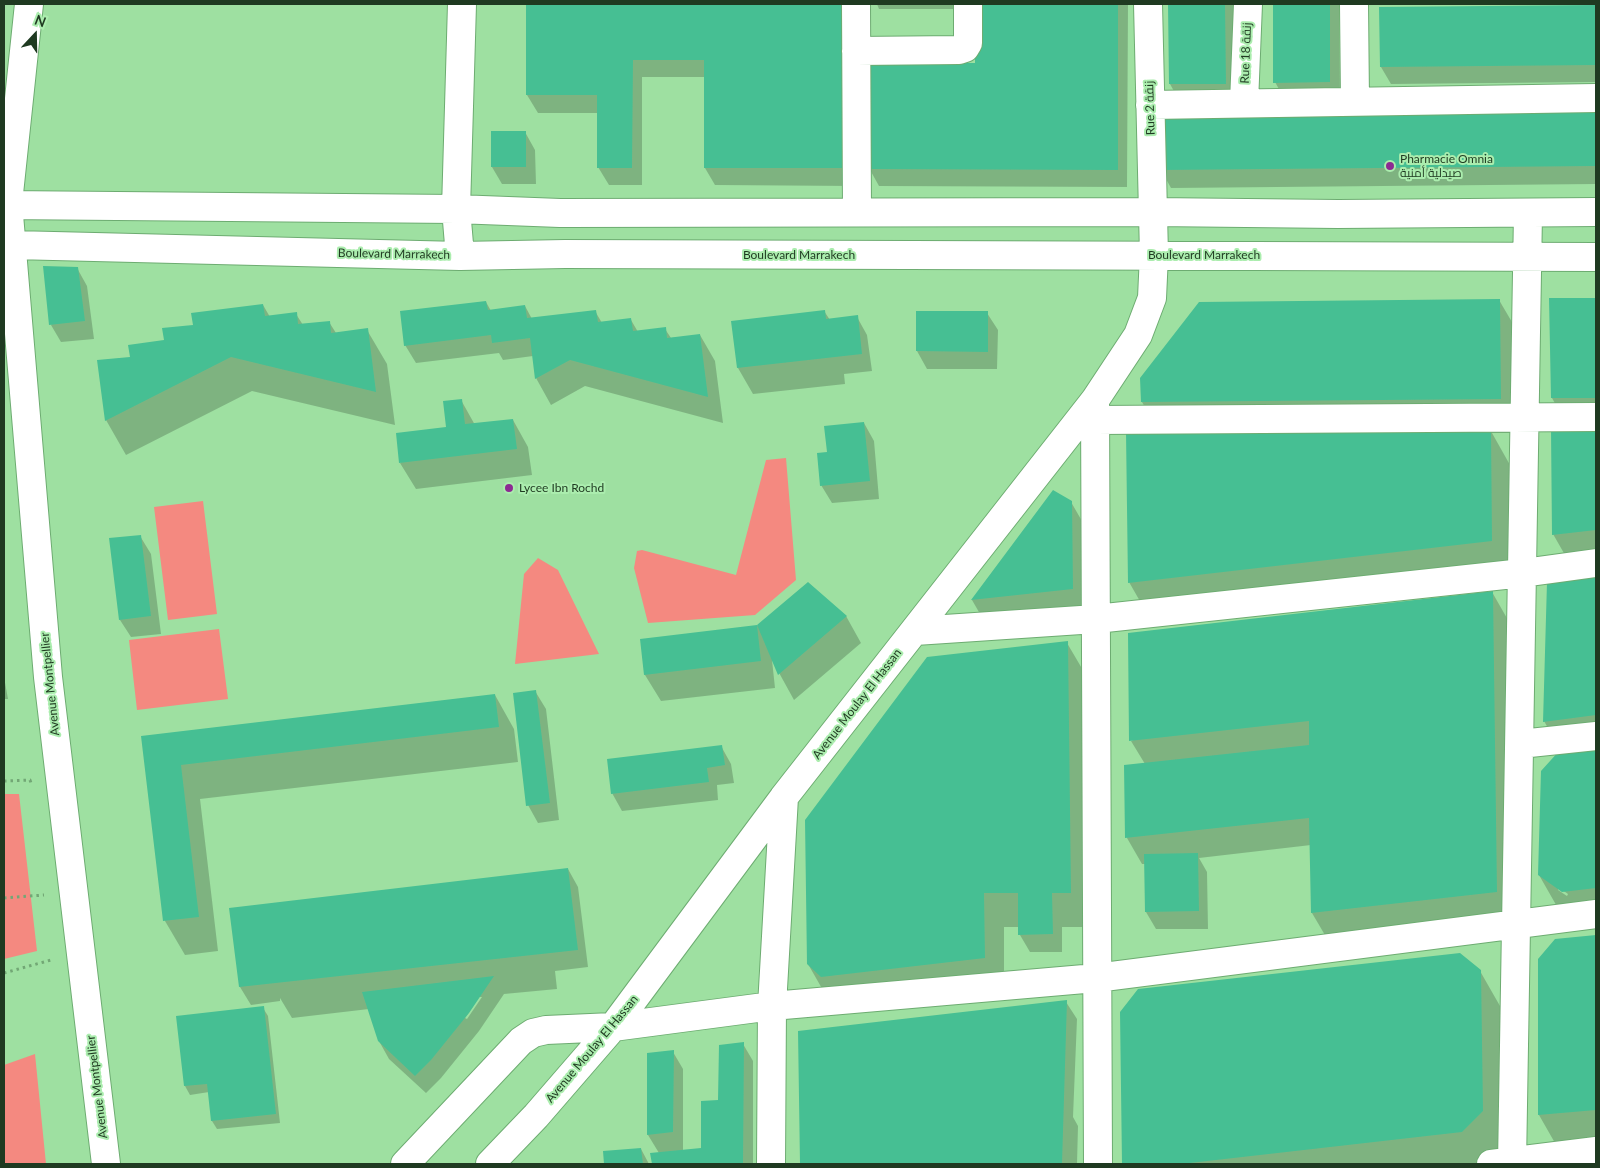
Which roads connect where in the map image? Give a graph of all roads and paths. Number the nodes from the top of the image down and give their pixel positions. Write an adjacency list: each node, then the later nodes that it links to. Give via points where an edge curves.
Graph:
1 (29, 4): 13 (street, Avenue Montpellier)
2 (462, 4): 14 (street)
3 (856, 4): 8 (street)
4 (968, 4): 8 (street, via 966,48)
5 (1148, 4): 12 (street, Rue 2 زنقة)
6 (1248, 4): 11 (street, Rue 18 زنقة)
7 (1354, 4): 10 (street)
8 (856, 51): 15 (street)
9 (1596, 98): 10 (street)
10 (1355, 101): 11 (street)
11 (1244, 103): 12 (street)
12 (1150, 105): 16 (street, Rue 2 زنقة)
13 (6, 204): 14 (street); 19 (street, Avenue Montpellier)
14 (456, 209): 15 (street, via 560,213); 21 (street)
15 (857, 211): 16 (street)
16 (1154, 212): 18 (street); 20 (street, Avenue Moulay El Hassan)
17 (1596, 212): 18 (street)
18 (1528, 213): 22 (street)
19 (8, 241): 21 (street, Boulevard Marrakech); 48 (street, Avenue Montpellier, via 48,677)
20 (1154, 255): 21 (street, Boulevard Marrakech); 22 (street, Boulevard Marrakech); 24 (street, Avenue Moulay El Hassan, via 1152,298 1138,335)
21 (460, 256)
22 (1529, 256): 23 (street, Boulevard Marrakech); 25 (street)
23 (1596, 257)
24 (1095, 410): 25 (street); 29 (street); 30 (street, Avenue Moulay El Hassan)
25 (1526, 417): 26 (street); 28 (street)
26 (1596, 417)
27 (1596, 563): 28 (street)
28 (1523, 573): 29 (street); 32 (street)
29 (1096, 619): 30 (street); 44 (street)
30 (915, 631): 35 (street, Avenue Moulay El Hassan)
31 (1596, 736): 32 (street)
32 (1520, 744): 41 (street)
33 (4, 781): 34 (path, via 30,780)
34 (32, 790)
35 (784, 797): 45 (street); 46 (street, Avenue Moulay El Hassan)
36 (43, 886): 37 (path)
37 (44, 895): 38 (path); 39 (path)
38 (4, 898)
39 (45, 905)
40 (1596, 914): 41 (street)
41 (1516, 924): 44 (street); 53 (street)
42 (50, 952): 43 (path, via 52,961)
43 (4, 973)
44 (1096, 978): 45 (street); 52 (street)
45 (772, 1006): 46 (street); 51 (street)
46 (613, 1027): 49 (street, via 565,1028 533,1033); 50 (street, Avenue Moulay El Hassan)
47 (1596, 1151): 53 (street)
48 (106, 1164)
49 (405, 1164)
50 (490, 1164)
51 (771, 1164)
52 (1098, 1164)
53 (1505, 1164)

